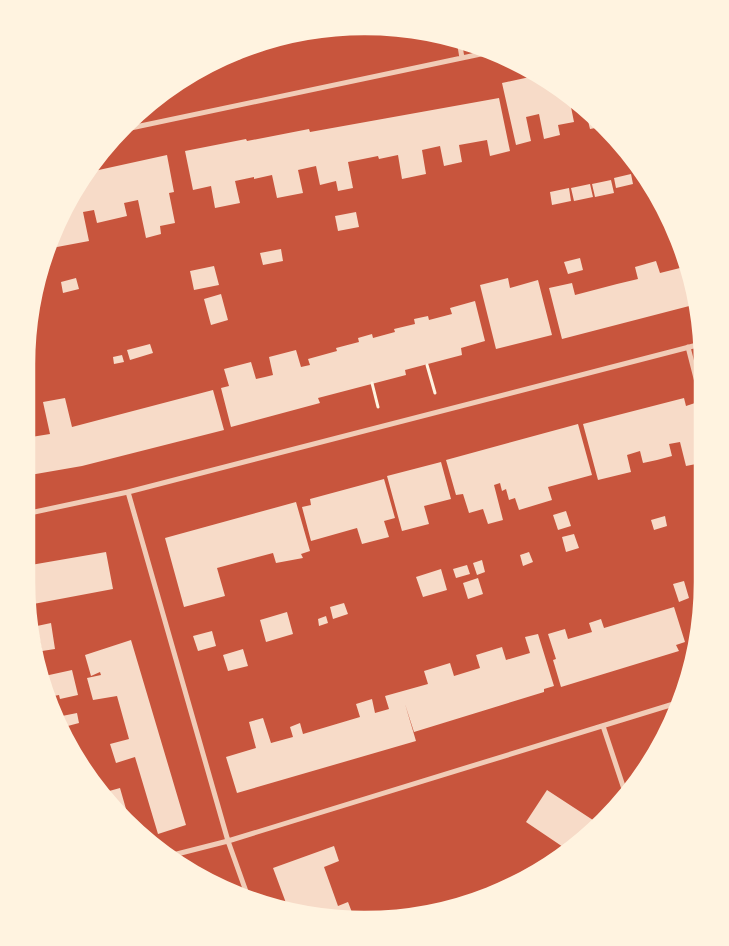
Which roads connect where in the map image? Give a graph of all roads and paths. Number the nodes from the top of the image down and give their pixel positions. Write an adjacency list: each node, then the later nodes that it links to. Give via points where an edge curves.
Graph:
1 (460, 48): 3 (street)
2 (479, 54): 3 (street)
3 (462, 58): 4 (street)
4 (135, 127)
5 (695, 345): 6 (street)
6 (688, 347): 8 (street); 9 (street)
7 (427, 365): 9 (path)
8 (695, 374)
9 (440, 412): 10 (street)
10 (128, 492): 11 (street); 15 (street)
11 (34, 512)
12 (671, 705): 13 (street)
13 (603, 726): 14 (street); 15 (street)
14 (623, 788)
15 (228, 841): 16 (street); 17 (street)
16 (177, 854)
17 (246, 890)

